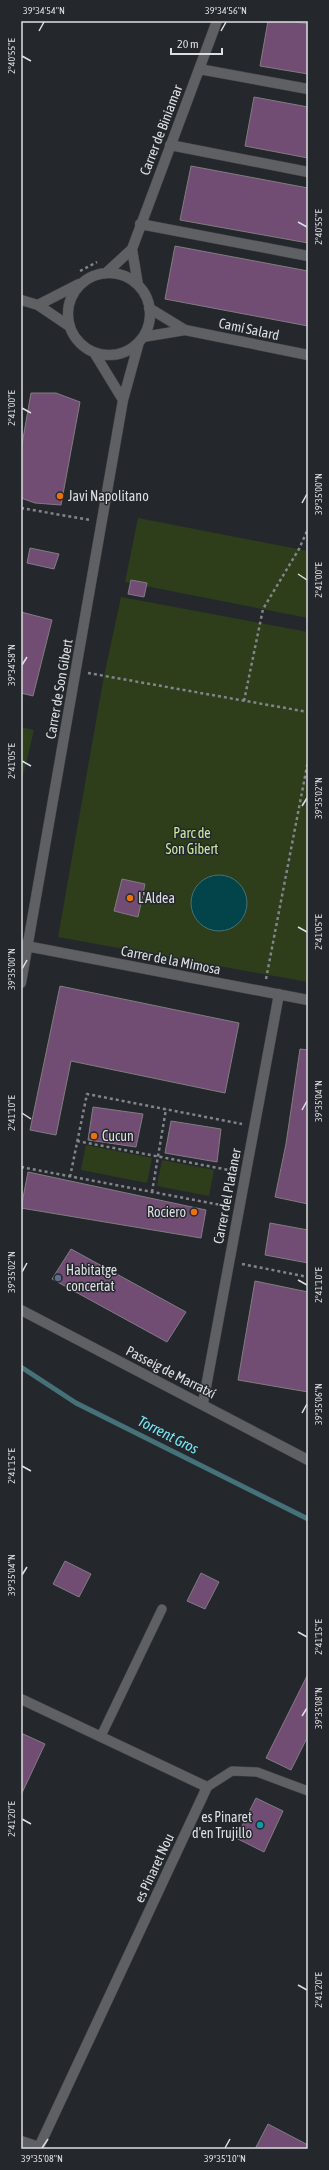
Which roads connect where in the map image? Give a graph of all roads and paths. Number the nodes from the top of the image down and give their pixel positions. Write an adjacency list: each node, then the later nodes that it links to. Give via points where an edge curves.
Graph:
1 (218, 21): 2 (street, Carrer de Biniamar)
2 (199, 68): 3 (street); 4 (street, Carrer de Biniamar)
3 (308, 89)
4 (170, 145): 5 (street); 6 (street, Carrer de Biniamar)
5 (308, 172)
6 (140, 224): 7 (street, Carrer de Biniamar); 8 (street)
7 (132, 249): 9 (street, Carrer de Biniamar); 11 (street, Carrer de Biniamar)
8 (308, 256)
9 (106, 273): 10 (street); 11 (street, via 118,274)
10 (82, 282): 13 (street); 15 (street, via 69,302)
11 (138, 285): 14 (street)
12 (21, 300): 13 (street)
13 (38, 305): 15 (street)
14 (149, 308): 16 (street, Camí Salard); 17 (street, via 150,318)
15 (69, 326): 18 (street, via 74,338)
16 (185, 330): 17 (street, Camí Salard); 19 (street, Camí Salard)
17 (141, 340): 18 (street, via 130,350 119,355); 20 (street, Carrer de Son Gibert)
18 (95, 354): 20 (street)
19 (308, 355)
20 (123, 400): 22 (street, Carrer de Son Gibert)
21 (21, 508): 22 (path)
22 (102, 522): 24 (street, Carrer de Son Gibert)
23 (308, 529): 25 (path, via 263,609)
24 (76, 671): 25 (path); 28 (street, Carrer de Son Gibert)
25 (244, 701): 26 (path)
26 (308, 712)
27 (308, 761): 30 (path)
28 (25, 946): 29 (street, Carrer de Son Gibert); 30 (street, Carrer de la Mimosa)
29 (21, 983)
30 (264, 992): 31 (street, Carrer de la Mimosa)
31 (279, 994): 32 (street, Carrer de la Mimosa); 34 (street, Carrer del Plataner)
32 (308, 1000)
33 (166, 1109): 34 (path); 35 (path, via 87,1094); 36 (path)
34 (254, 1126): 38 (street, Carrer del Plataner)
35 (78, 1141): 36 (path); 39 (path)
36 (158, 1156): 38 (path); 40 (path)
37 (21, 1167): 39 (path)
38 (246, 1173): 41 (street, Carrer del Plataner)
39 (70, 1177): 40 (path)
40 (152, 1192): 41 (path)
41 (238, 1209): 42 (street, Carrer del Plataner)
42 (229, 1261): 43 (path); 45 (street, Carrer del Plataner)
43 (308, 1278)
44 (21, 1310): 45 (street, Passeig de Marratxí)
45 (203, 1403): 46 (street, Passeig de Marratxí)
46 (308, 1460)
47 (162, 1609): 49 (lane)
48 (21, 1699): 49 (street)
49 (101, 1736): 50 (street)
50 (207, 1787): 51 (lane, via 232,1771 257,1772); 53 (street, es Pinaret Nou)
51 (308, 1791)
52 (21, 2142): 53 (street, es Pinaret Nou)
53 (43, 2148)

